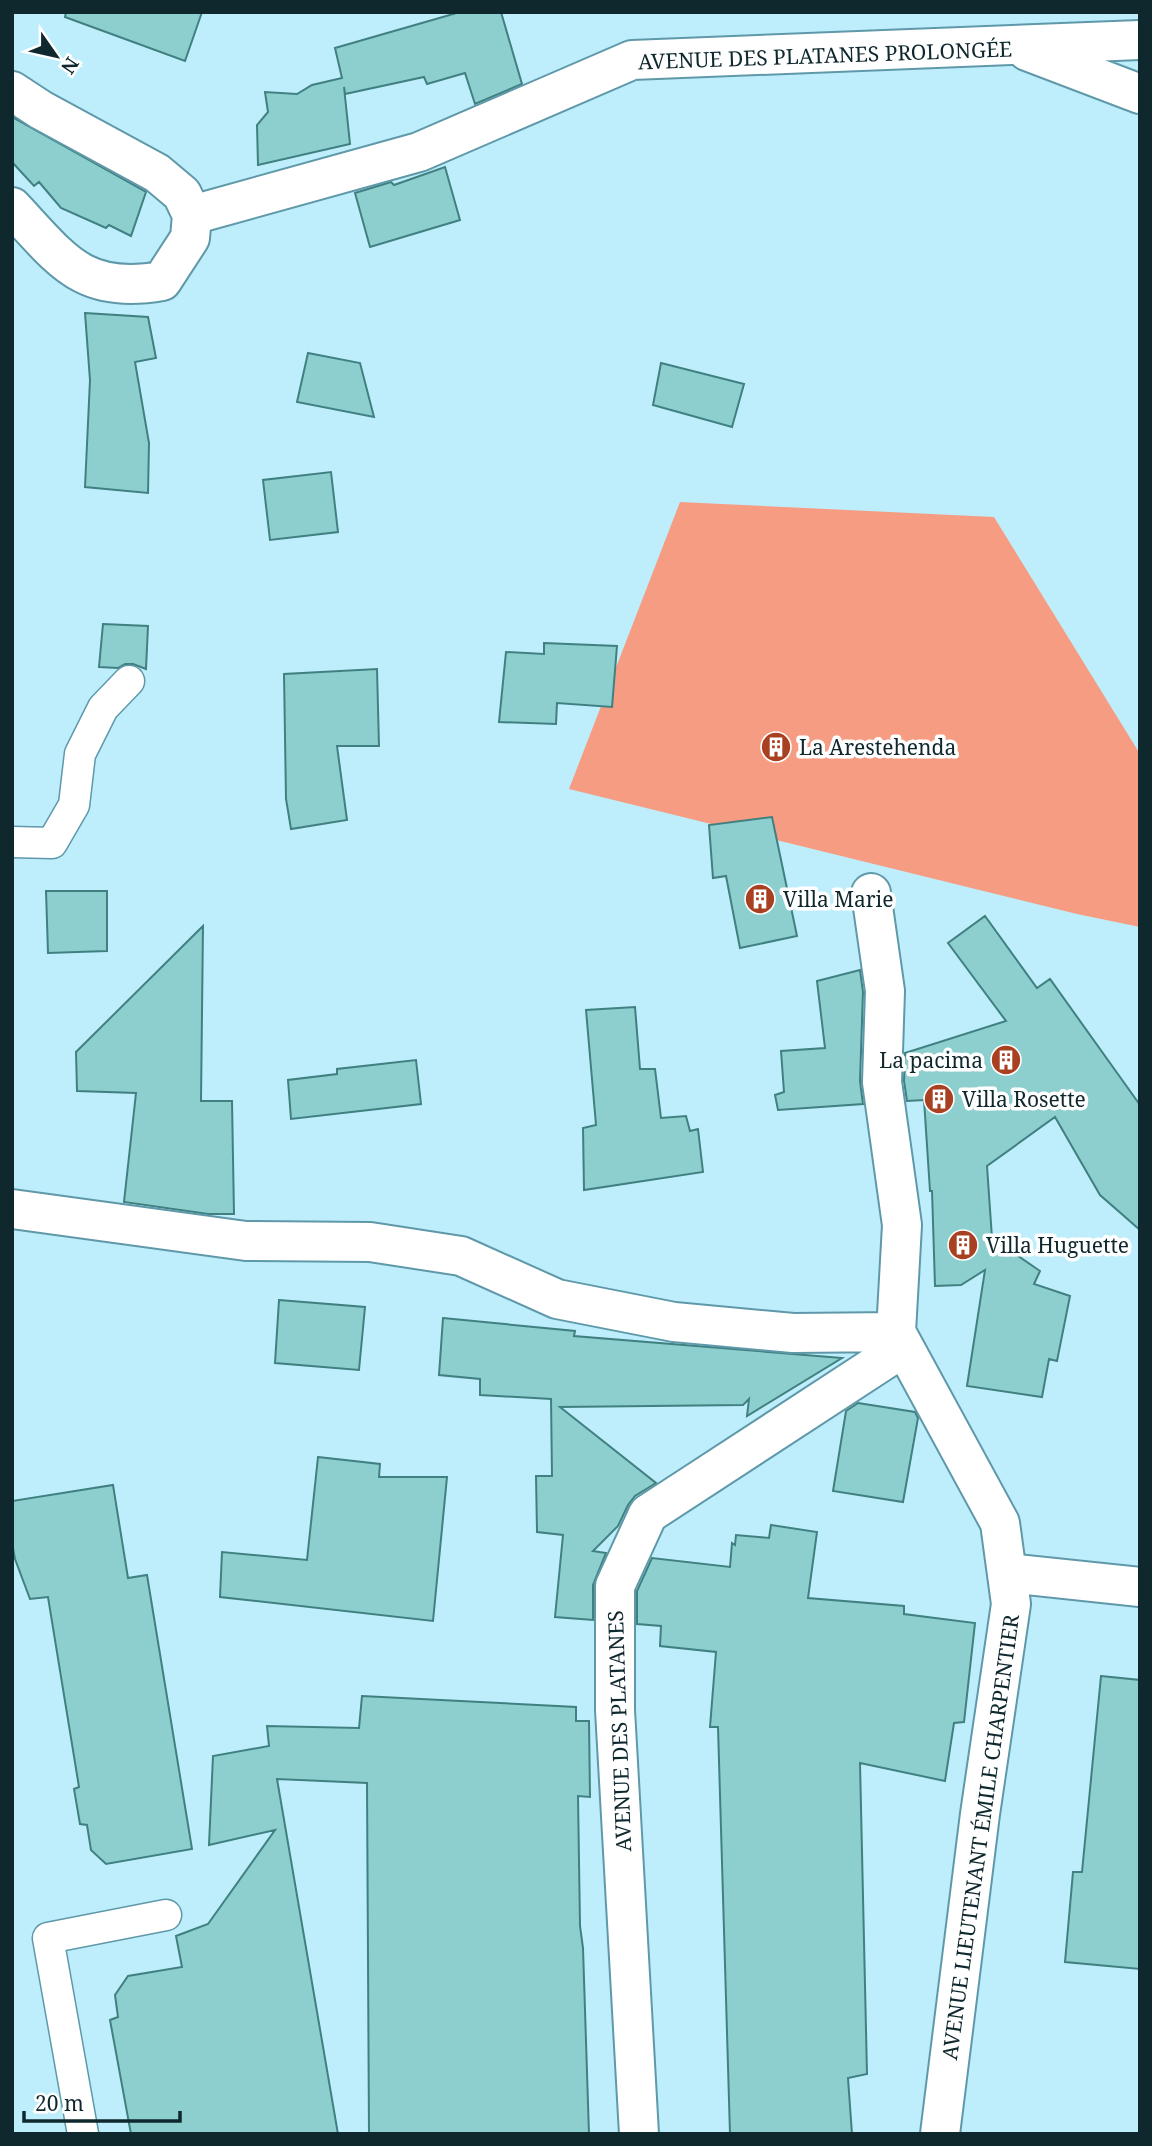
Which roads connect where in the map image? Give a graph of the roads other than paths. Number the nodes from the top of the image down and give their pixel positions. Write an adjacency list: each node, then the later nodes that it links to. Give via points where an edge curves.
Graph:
1 (1140, 40): 2 (street)
2 (1012, 45): 4 (street, AVENUE DES PLATANES PROLONGÉE); 6 (street, AVENUE DES PLATANES PROLONGÉE, via 632,60 419,152)
3 (12, 90): 6 (street, via 157,173 182,194)
4 (1140, 94)
5 (12, 207): 6 (street, via 64,262 96,281 133,286 162,281 190,238)
6 (192, 215)
7 (129, 681): 8 (lane, via 103,708 80,754 75,805 52,843)
8 (12, 842)
9 (871, 893): 11 (street, via 885,990 882,1082 902,1225)
10 (12, 1209): 11 (street, via 246,1241 370,1242 461,1256 557,1299 674,1322)
11 (900, 1339): 12 (street, AVENUE LIEUTENANT ÉMILE CHARPENTIER, via 1000,1523); 16 (street, AVENUE DES PLATANES, via 648,1514 615,1586 615,1710)
12 (1007, 1573): 13 (street); 17 (street, AVENUE LIEUTENANT ÉMILE CHARPENTIER, via 1011,1604)
13 (1140, 1587)
14 (166, 1915): 15 (lane, via 48,1938)
15 (83, 2134)
16 (639, 2134)
17 (940, 2134)

